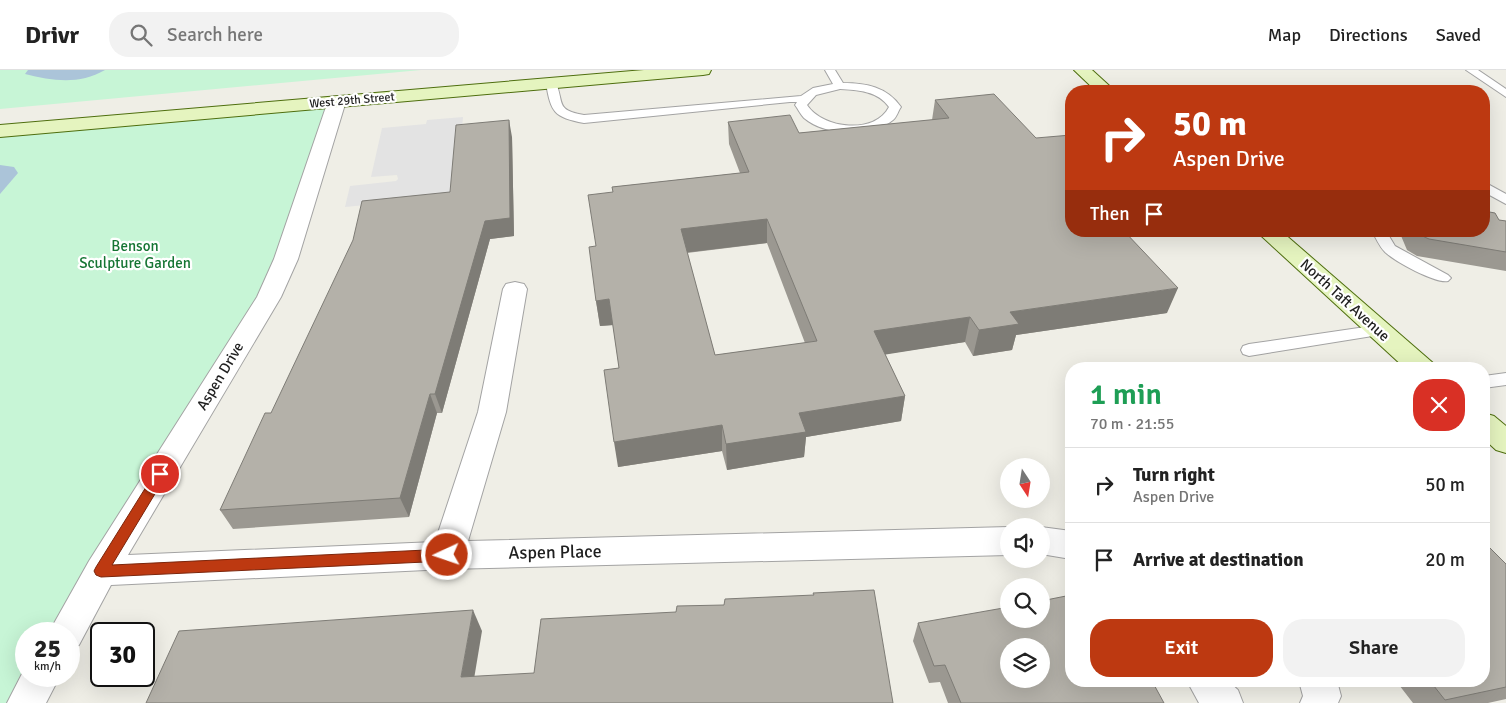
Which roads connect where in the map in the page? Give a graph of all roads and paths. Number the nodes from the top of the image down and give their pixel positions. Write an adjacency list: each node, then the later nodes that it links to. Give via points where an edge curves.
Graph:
1 (703, 70): 5 (main road, West 29th Street)
2 (830, 70): 7 (lane)
3 (1082, 70): 6 (main road)
4 (1471, 70): 8 (lane)
5 (551, 83): 9 (lane, via 556,108 564,116 584,119); 10 (main road, West 29th Street)
6 (1099, 85)
7 (840, 86): 9 (lane, via 817,90); 9 (lane, via 865,88 886,96 895,107 894,113 890,119 870,127 843,128 808,117 801,105)
8 (1506, 94)
9 (803, 99)
10 (337, 101): 11 (main road, West 29th Street); 29 (street, Aspen Drive, via 286,259 269,297)
11 (0, 130)
12 (1490, 190): 13 (lane)
13 (1506, 200)
14 (1274, 237): 18 (main road, North Taft Avenue)
15 (1383, 237): 16 (lane, via 1390,249)
16 (1443, 278)
17 (514, 289): 28 (street, via 492,412)
18 (1379, 330): 19 (lane); 20 (main road, North Taft Avenue)
19 (1249, 350)
20 (1415, 362)
21 (1506, 379): 22 (lane)
22 (1490, 381)
23 (1490, 428): 24 (main road)
24 (1506, 442)
25 (1000, 541): 28 (street, Aspen Place)
26 (1050, 542): 27 (street)
27 (1065, 544)
28 (447, 555): 29 (street, Aspen Place)
29 (101, 571): 30 (street, Aspen Drive)
30 (73, 622)
31 (35, 687): 34 (street)
32 (1210, 687): 35 (street)
33 (1320, 687): 36 (street, via 1322,696)
34 (26, 703)
35 (1224, 703)
36 (1319, 703)

